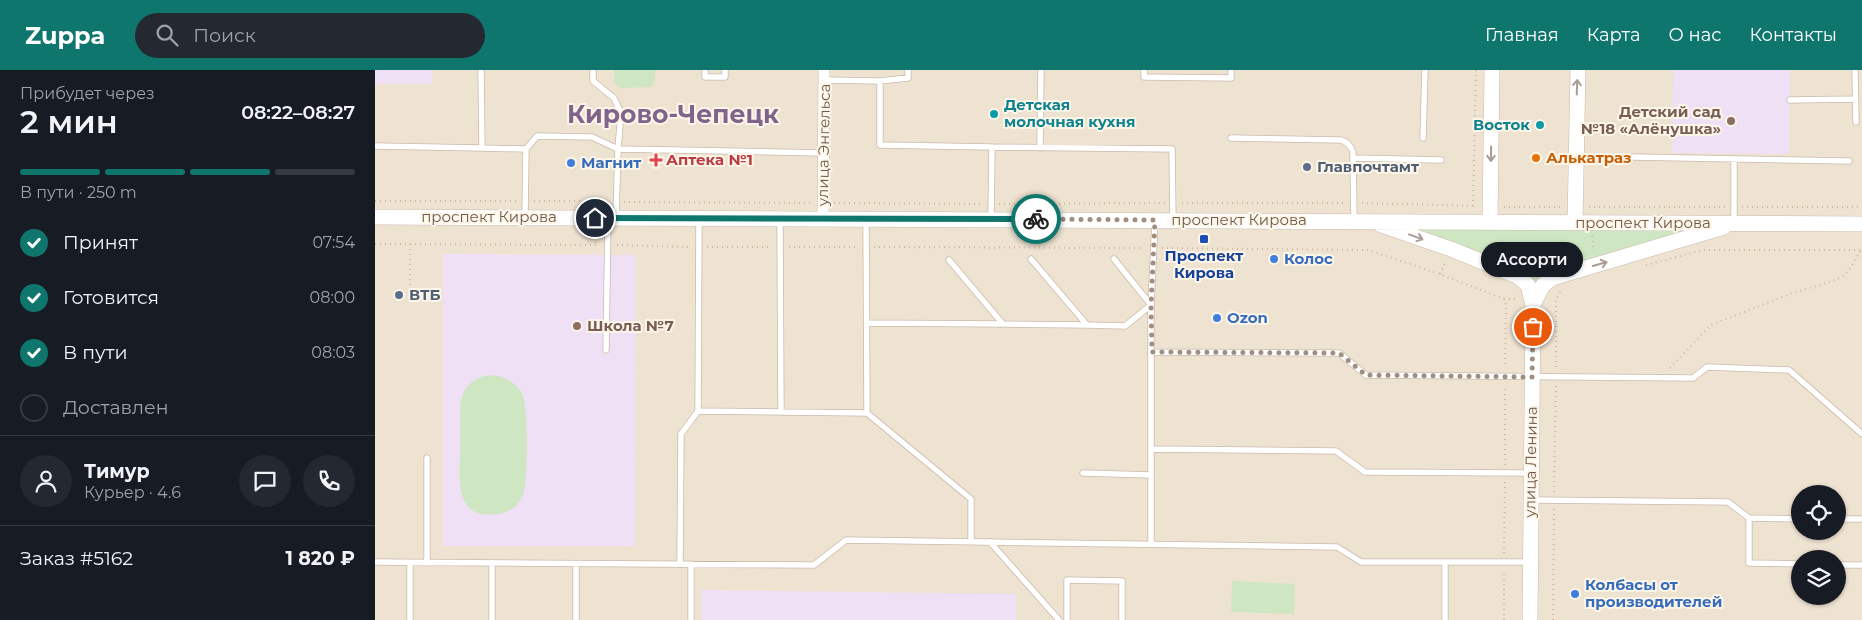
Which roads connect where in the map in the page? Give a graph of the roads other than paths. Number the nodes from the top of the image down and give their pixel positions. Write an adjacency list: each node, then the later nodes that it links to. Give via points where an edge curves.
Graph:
1 (481, 70): 22 (lane)
2 (593, 70): 25 (lane, via 593,81 614,98 621,113)
3 (705, 70): 4 (lane, via 705,77 725,77)
4 (725, 70)
5 (908, 70): 14 (lane, via 908,78)
6 (1041, 70): 23 (lane)
7 (1144, 70): 8 (lane, via 1144,77 1231,78)
8 (1231, 70)
9 (1425, 70): 19 (lane)
10 (1493, 70): 33 (street, one-way to 33)
11 (1578, 70): 39 (street, one-way to 11)
12 (1855, 70): 16 (lane)
13 (824, 75): 14 (lane); 26 (street, улица Энгельса)
14 (880, 81): 21 (lane, via 880,145)
15 (1790, 100): 16 (lane)
16 (1855, 100): 17 (lane)
17 (1856, 122)
18 (1231, 138): 28 (lane, via 1341,140 1351,146)
19 (1423, 138)
20 (375, 146): 22 (lane)
21 (991, 147): 23 (lane); 32 (lane)
22 (482, 148): 24 (lane)
23 (1040, 148): 43 (lane, via 1172,150)
24 (526, 149): 25 (lane, via 537,136 593,137); 35 (lane)
25 (618, 149): 26 (lane); 36 (lane, via 616,202)
26 (823, 153): 40 (street, улица Энгельса)
27 (1633, 157): 29 (lane)
28 (1353, 158): 30 (lane); 44 (lane)
29 (1734, 159): 31 (lane); 46 (lane)
30 (1441, 160)
31 (1849, 161)
32 (991, 211): 41 (street, проспект Кирова); 42 (street, проспект Кирова)
33 (1490, 214): 39 (street, проспект Кирова); 45 (street, проспект Кирова)
34 (375, 217): 35 (street, проспект Кирова)
35 (525, 218): 36 (street, проспект Кирова)
36 (612, 218): 37 (street, проспект Кирова); 56 (lane)
37 (699, 218): 38 (street, проспект Кирова); 59 (lane)
38 (781, 218): 40 (street, проспект Кирова); 60 (lane)
39 (1579, 218): 46 (street, проспект Кирова)
40 (823, 219): 41 (street, проспект Кирова)
41 (867, 219): 53 (lane)
42 (1155, 220): 43 (street, проспект Кирова); 51 (lane)
43 (1173, 220): 44 (street, проспект Кирова)
44 (1354, 221): 45 (street, проспект Кирова)
45 (1370, 221): 52 (street, one-way to 52, via 1517,276 1528,285)
46 (1733, 223): 47 (street, проспект Кирова); 52 (street, one-way to 46, via 1546,282 1562,274 1722,229)
47 (1862, 224)
48 (1031, 259): 55 (lane)
49 (1114, 259): 51 (lane)
50 (949, 260): 54 (lane)
51 (1151, 305): 55 (lane, via 1125,326); 57 (lane)
52 (1533, 305): 58 (street, улица Ленина)
53 (867, 323): 54 (lane); 61 (lane)
54 (1003, 324): 55 (lane)
55 (1087, 325)
56 (606, 350)
57 (1152, 352): 58 (lane, via 1339,353 1366,375); 63 (lane)
58 (1532, 377): 62 (lane, via 1693,378 1707,367 1789,370); 66 (street, улица Ленина)
59 (698, 411): 60 (lane); 83 (lane, via 681,434)
60 (781, 412): 61 (lane)
61 (867, 413): 73 (lane, via 971,499)
62 (1862, 434)
63 (1151, 450): 66 (lane, via 1336,451 1365,472); 67 (lane)
64 (427, 458): 80 (lane)
65 (1083, 473): 67 (lane)
66 (1531, 473): 68 (street, улица Ленина)
67 (1151, 475): 75 (lane)
68 (1531, 500): 69 (lane, via 1728,502); 79 (street, улица Ленина)
69 (1749, 518): 70 (lane); 85 (lane, via 1749,563)
70 (1791, 519)
71 (1846, 519): 72 (lane)
72 (1862, 519)
73 (971, 541): 74 (lane); 84 (lane, via 845,540 814,565)
74 (990, 542): 75 (lane); 92 (lane)
75 (1151, 544): 78 (lane, via 1337,547 1361,562)
76 (375, 562): 77 (lane)
77 (410, 562): 80 (lane); 88 (lane)
78 (1445, 562): 79 (lane); 95 (lane)
79 (1530, 562): 96 (street, улица Ленина)
80 (427, 563): 81 (lane)
81 (492, 563): 82 (lane); 89 (lane)
82 (576, 564): 83 (lane); 90 (lane)
83 (680, 564): 84 (lane)
84 (691, 564): 91 (lane)
85 (1791, 564)
86 (1846, 565): 87 (lane)
87 (1862, 565)
88 (410, 620)
89 (492, 620)
90 (576, 620)
91 (691, 620)
92 (1059, 620)
93 (1067, 620): 94 (lane, via 1067,580 1122,581)
94 (1121, 620)
95 (1445, 620)
96 (1530, 620)

